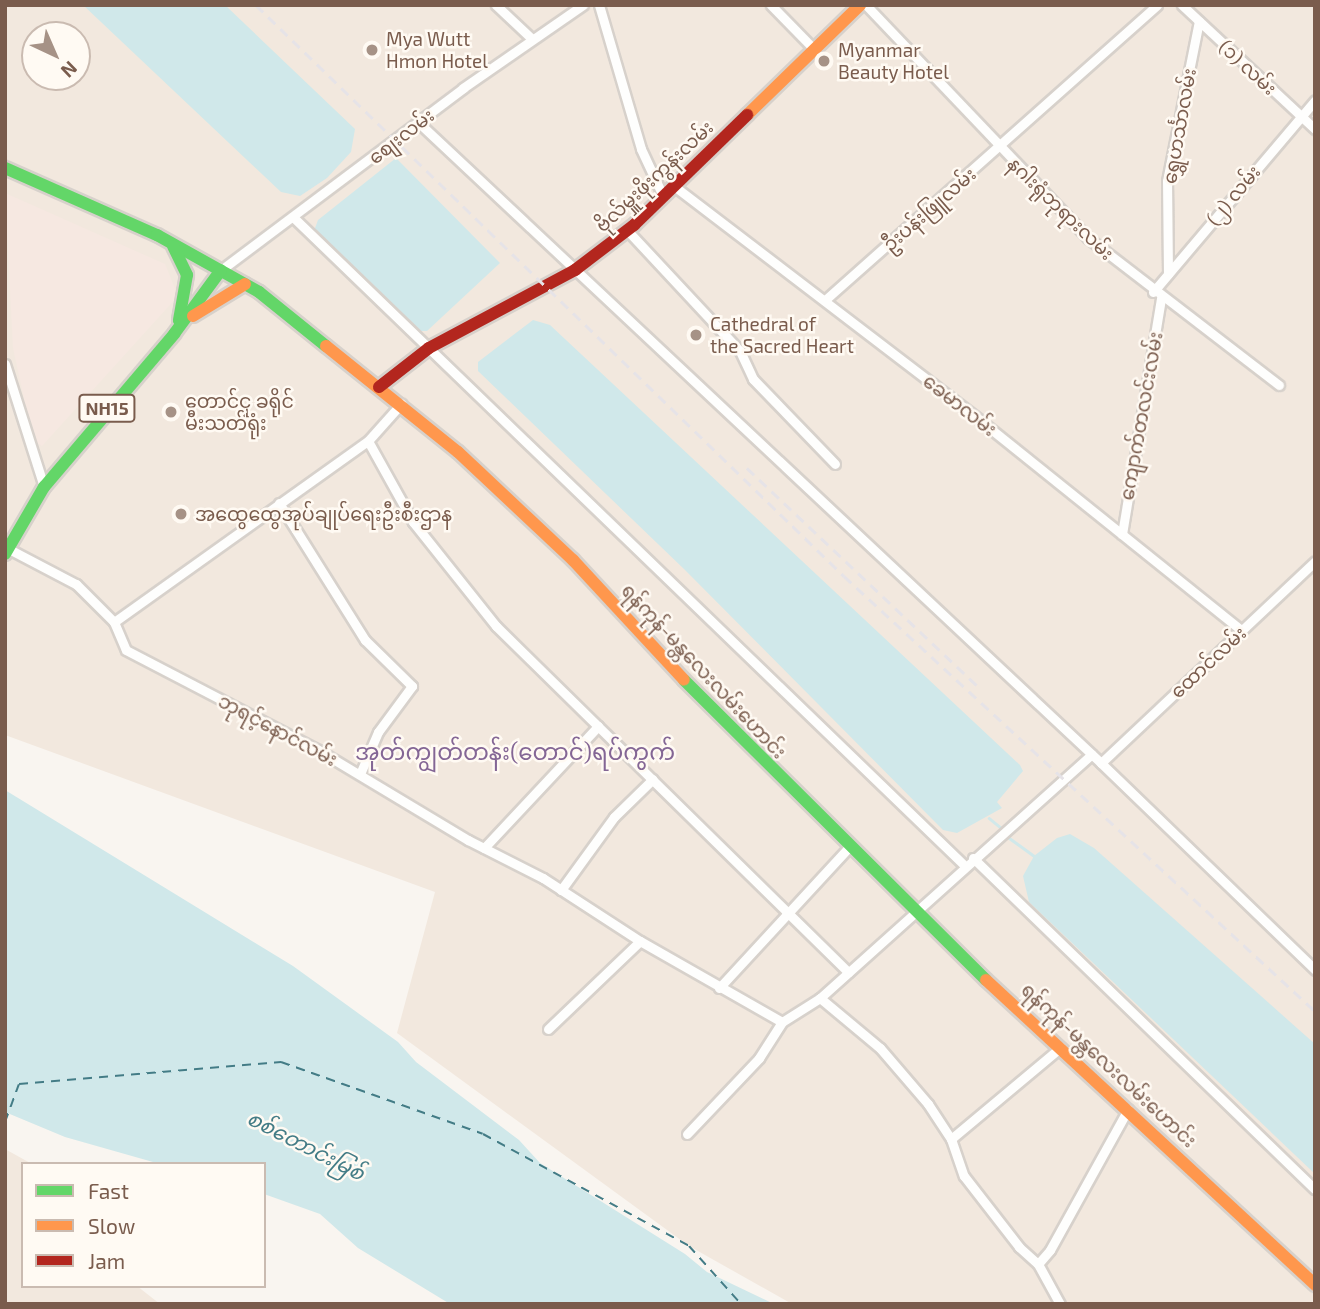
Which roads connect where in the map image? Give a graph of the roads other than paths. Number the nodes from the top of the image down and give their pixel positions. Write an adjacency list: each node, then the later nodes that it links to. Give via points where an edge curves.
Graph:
1 (496, 5): 10 (street)
2 (583, 5): 10 (street, စျေးလမ်း)
3 (600, 5): 19 (street, via 641,149)
4 (771, 5): 11 (street)
5 (860, 5): 11 (main road, ဗိုလ်မှူးဖိုးကွန်းလမ်း)
6 (866, 5): 16 (street, နဂါးရုံဘုရားလမ်း)
7 (1157, 5): 16 (street, ဦးပန်းဖြူလမ်း)
8 (1182, 5): 9 (street, (၁) လမ်း)
9 (1199, 21): 13 (street, (၁) လမ်း); 25 (street, ရွှေဟင်္သာလမ်း, via 1167,181)
10 (531, 38): 14 (street, စျေးလမ်း)
11 (814, 49): 18 (main road, ဗိုလ်မှူးဖိုးကွန်းလမ်း)
12 (1315, 100): 13 (street, (၂) လမ်း)
13 (1300, 116): 15 (street, (၁) လမ်း); 25 (street, (၂) လမ်း)
14 (419, 123): 20 (street, စျေးလမ်း); 24 (street)
15 (1315, 129)
16 (999, 148): 27 (street, နဂါးရုံဘုရားလမ်း, via 1088,238); 28 (street, ဦးပန်းဖြူလမ်း)
17 (5, 168): 22 (main road, ရန်ကုန်-မန္တလေးလမ်းဟောင်း)
18 (674, 186): 19 (main road, ဗိုလ်မှူးဖိုးကွန်းလမ်း); 28 (street, ခေမာလမ်း)
19 (663, 196): 21 (main road, ဗိုလ်မှူးဖိုးကွန်းလမ်း)
20 (293, 217): 23 (street, စျေးလမ်း); 30 (street)
21 (627, 230): 24 (main road, ဗိုလ်မှူးဖိုးကွန်းလမ်း); 36 (street, via 740,351 760,388)
22 (172, 244): 23 (main road, ရန်ကုန်-မန္တလေးလမ်းဟောင်း); 29 (main road, via 187,275)
23 (221, 270): 26 (main road, ရန်ကုန်-မန္တလေးလမ်းဟောင်း); 29 (main road, NH15)
24 (575, 270): 30 (main road, ဗိုလ်မှူးဖိုးကွန်းလမ်း); 45 (street)
25 (1168, 274): 27 (street, (၂) လမ်း)
26 (245, 284): 29 (main road, via 198,312); 33 (main road, ရန်ကုန်-မန္တလေးလမ်းဟောင်း)
27 (1157, 295): 32 (street, နဂါးရုံဘုရားလမ်း); 39 (street, ကျောက်တလင်းလမ်း)
28 (825, 300): 39 (street, ခေမာလမ်း)
29 (174, 334): 37 (main road, NH15)
30 (429, 348): 33 (main road, ဗိုလ်မှူးဖိုးကွန်းလမ်း); 52 (street)
31 (5, 364): 37 (street)
32 (1279, 385)
33 (379, 387): 34 (main road, ရန်ကုန်-မန္တလေးလမ်းဟောင်း)
34 (401, 404): 35 (street); 49 (main road, ရန်ကုန်-မန္တလေးလမ်းဟောင်း, via 504,491)
35 (368, 441): 38 (street); 44 (street, via 413,522 496,626)
36 (835, 464)
37 (44, 486): 40 (main road, NH15)
38 (279, 503): 42 (street); 47 (street, via 365,640 412,686 377,732)
39 (1122, 534): 43 (street, ခေမာလမ်း)
40 (6, 550): 42 (street, ဘုရင့်နောင်လမ်း, via 76,584)
41 (1315, 561): 43 (street, ထောင်လမ်း)
42 (114, 622): 47 (street, ဘုရင့်နောင်လမ်း, via 126,650)
43 (1241, 630): 46 (street, ထောင်လမ်း)
44 (598, 726): 48 (street); 50 (street)
45 (1091, 754): 46 (street); 51 (street)
46 (1101, 762): 57 (street)
47 (360, 774): 50 (street, ဘုရင့်နောင်လမ်း)
48 (653, 779): 53 (street, via 614,817); 55 (street)
49 (849, 847): 54 (main road, ရန်ကုန်-မန္တလေးလမ်းဟောင်း); 55 (street)
50 (484, 848): 53 (street, ဘုရင့်နောင်လမ်း)
51 (972, 858): 52 (street); 67 (street)
52 (964, 865): 54 (street)
53 (561, 890): 56 (street, ဘုရင့်နောင်လမ်း)
54 (912, 911): 58 (street); 63 (main road, ရန်ကုန်-မန္တလေးလမ်းဟောင်း)
55 (786, 912): 58 (street); 59 (street)
56 (640, 942): 59 (street, ဘုရင့်နောင်လမ်း); 62 (street)
57 (1315, 970)
58 (848, 972): 60 (street)
59 (719, 988): 61 (street, ဘုရင့်နောင်လမ်း)
60 (820, 998): 61 (street); 66 (street, via 880,1048)
61 (782, 1022): 65 (street, via 759,1058)
62 (548, 1029)
63 (1061, 1047): 64 (main road, ရန်ကုန်-မန္တလေးလမ်းဟောင်း); 66 (street)
64 (1128, 1109): 68 (street); 69 (main road, ရန်ကုန်-မန္တလေးလမ်းဟောင်း)
65 (687, 1134)
66 (951, 1139): 68 (street, via 964,1176 1019,1247)
67 (1315, 1189)
68 (1038, 1264): 70 (street)
69 (1315, 1285)
70 (1060, 1304)

